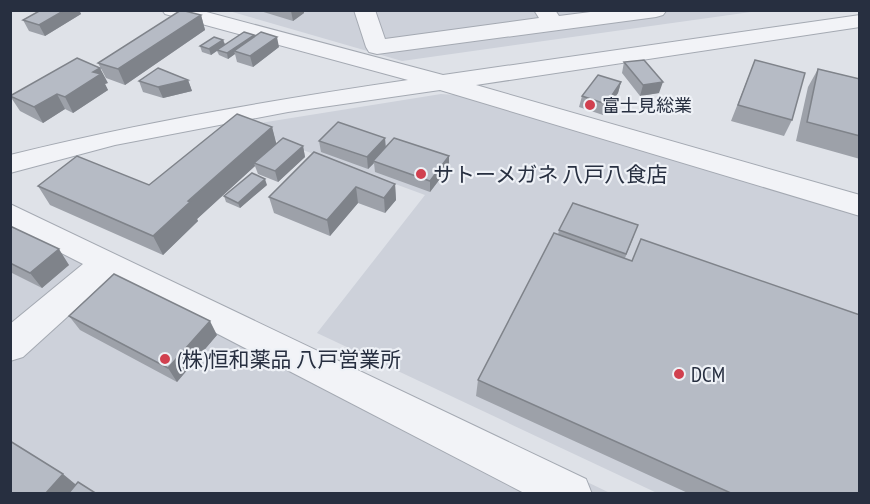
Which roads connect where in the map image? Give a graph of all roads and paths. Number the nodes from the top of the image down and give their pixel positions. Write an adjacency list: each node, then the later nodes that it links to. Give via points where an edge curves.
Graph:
1 (172, 10): 7 (street)
2 (364, 10): 5 (street, via 377,47)
3 (845, 10): 7 (street, via 780,16)
4 (657, 11): 5 (street)
5 (548, 17)
6 (860, 21): 8 (street)
7 (409, 72): 8 (street); 9 (street, via 250,96)
8 (447, 83): 10 (street, via 276,107 114,137); 11 (street)
9 (10, 150)
10 (10, 164)
11 (860, 206)
12 (10, 214): 13 (street)
13 (106, 263): 14 (street); 15 (street)
14 (10, 346)
15 (530, 484): 16 (street)
16 (571, 494)

